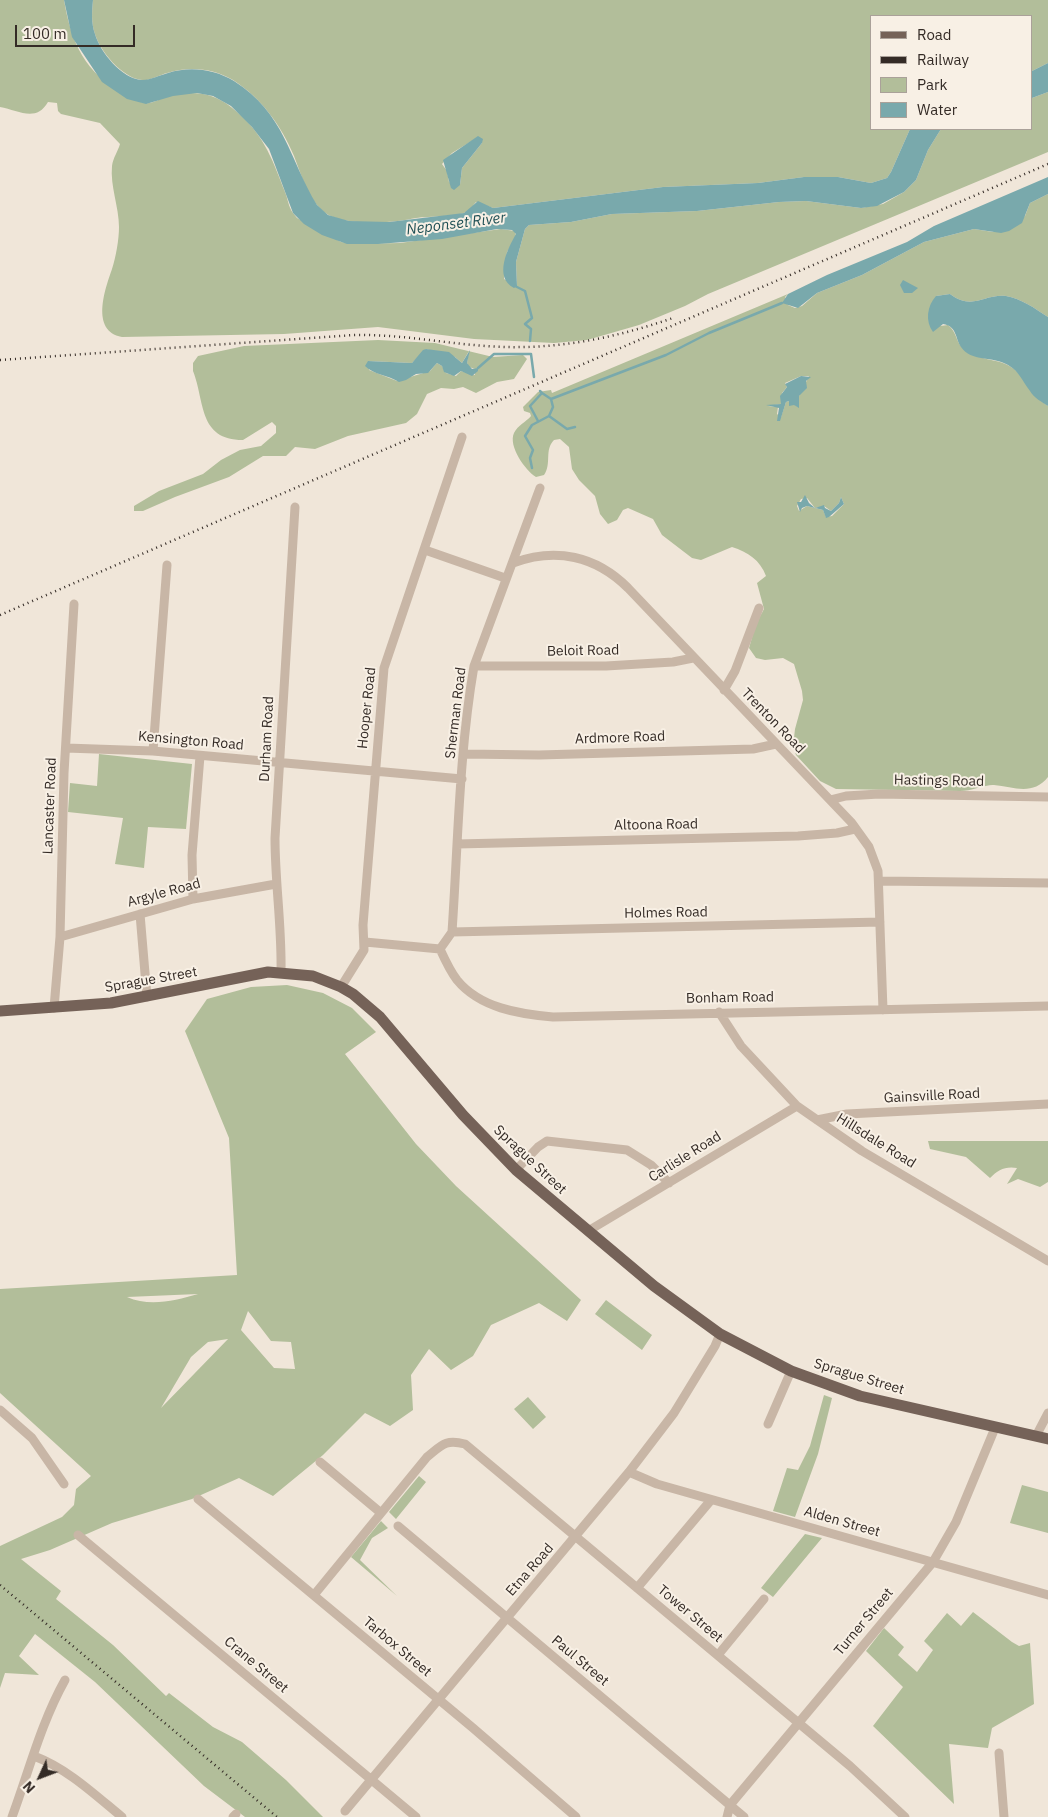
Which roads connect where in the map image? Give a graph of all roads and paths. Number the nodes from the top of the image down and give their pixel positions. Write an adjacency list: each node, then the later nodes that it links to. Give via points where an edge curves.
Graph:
1 (462, 437): 4 (street, Hooper Road)
2 (540, 488): 5 (street, Sherman Road)
3 (295, 507): 18 (street, Durham Road)
4 (425, 550): 7 (street); 19 (street, Hooper Road, via 384,668)
5 (513, 563): 7 (street, Sherman Road); 10 (street, Trenton Road, via 544,555 565,555 600,566 619,580)
6 (166, 565): 15 (street)
7 (505, 578): 11 (street, Sherman Road)
8 (74, 604): 14 (street, Lancaster Road)
9 (759, 608): 12 (street, via 735,671)
10 (693, 658): 11 (street, Beloit Road, via 677,662 606,666); 12 (street, Trenton Road)
11 (474, 666): 16 (street, Sherman Road)
12 (724, 690): 13 (street, Trenton Road)
13 (776, 744): 16 (street, Ardmore Road, via 753,748 539,755); 22 (street, Trenton Road)
14 (66, 748): 15 (street, Kensington Road); 32 (street, Lancaster Road)
15 (153, 751): 17 (street, Kensington Road)
16 (464, 754): 20 (street, Sherman Road)
17 (200, 756): 18 (street, Kensington Road); 28 (street, via 192,855)
18 (280, 762): 19 (street, Kensington Road); 27 (street, Durham Road, via 275,838)
19 (375, 771): 20 (street, Kensington Road); 33 (street, Hooper Road)
20 (462, 779): 24 (street, Sherman Road)
21 (1048, 797): 22 (street, Hastings Road, via 879,794)
22 (830, 800): 23 (street, Trenton Road)
23 (856, 829): 24 (street, Altoona Road, via 837,834 788,836); 25 (street, Trenton Road, via 874,856)
24 (457, 844): 31 (street, Sherman Road)
25 (879, 881): 26 (street); 30 (street, Trenton Road)
26 (1048, 882)
27 (276, 884): 28 (street, Argyle Road); 35 (street, Durham Road)
28 (193, 899): 29 (street, Argyle Road)
29 (140, 914): 32 (street, Argyle Road); 37 (street)
30 (880, 922): 31 (street, Holmes Road); 40 (street, Trenton Road)
31 (452, 932): 34 (street)
32 (60, 936): 39 (street, Lancaster Road)
33 (365, 942): 34 (street); 36 (street, Hooper Road, via 362,954)
34 (440, 949): 42 (street, Bonham Road, via 454,976 464,987 481,1000 505,1010 553,1017)
35 (282, 972): 36 (main road, Sprague Street, via 313,976); 37 (main road, Sprague Street, via 268,972)
36 (341, 987): 46 (main road, Sprague Street, via 380,1017 463,1115)
37 (147, 997): 39 (main road, Sprague Street)
38 (1048, 1006): 40 (street, Bonham Road)
39 (54, 1008): 41 (main road, Sprague Street)
40 (883, 1010): 42 (street, Bonham Road)
41 (0, 1012)
42 (719, 1012): 44 (street, Hillsdale Road, via 742,1046)
43 (1048, 1104): 45 (street, Gainsville Road, via 846,1114)
44 (797, 1106): 45 (street, Hillsdale Road); 47 (street, Carlisle Road)
45 (817, 1120): 49 (street, Hillsdale Road, via 862,1151)
46 (516, 1170): 47 (street, via 547,1141 627,1150 651,1165); 48 (main road, Sprague Street)
47 (670, 1183): 48 (street, Carlisle Road)
48 (588, 1231): 50 (main road, Sprague Street, via 654,1286)
49 (1048, 1261)
50 (720, 1334): 51 (main road, Sprague Street); 58 (street, Etna Road, via 674,1413)
51 (792, 1372): 54 (street); 55 (main road, Sprague Street, via 860,1396)
52 (0, 1410): 59 (street, via 45,1453)
53 (1048, 1413): 56 (street)
54 (768, 1424)
55 (995, 1428): 56 (main road, Sprague Street); 66 (street, Turner Street, via 956,1522)
56 (1042, 1438)
57 (320, 1462): 62 (street)
58 (630, 1472): 61 (street, Alden Street, via 657,1484); 65 (street, Etna Road)
59 (64, 1484)
60 (198, 1499): 68 (street, Tarbox Street)
61 (711, 1500): 66 (street, Alden Street); 67 (street)
62 (381, 1513): 65 (street, Tower Street, via 427,1457 452,1441 465,1444); 68 (street)
63 (398, 1526): 71 (street, Paul Street)
64 (78, 1535): 78 (street, Crane Street)
65 (577, 1536): 67 (street, Tower Street); 71 (street, Etna Road)
66 (933, 1562): 69 (street, Alden Street); 75 (street, Turner Street)
67 (637, 1588): 72 (street, Tower Street)
68 (314, 1595): 74 (street, Tarbox Street)
69 (1048, 1595)
70 (764, 1599): 72 (street)
71 (507, 1618): 74 (street, Etna Road); 79 (street, Paul Street)
72 (718, 1656): 75 (street, Tower Street)
73 (65, 1680): 77 (street, via 46,1715)
74 (439, 1701): 78 (street, Etna Road); 84 (street, Tarbox Street)
75 (798, 1724): 79 (street, Turner Street); 87 (street, Tower Street)
76 (999, 1753): 88 (street)
77 (34, 1756): 81 (street); 82 (street, via 68,1773)
78 (372, 1779): 80 (street, Etna Road); 83 (street, Crane Street)
79 (730, 1805): 85 (street, Turner Street); 86 (street, Paul Street)
80 (345, 1811)
81 (12, 1817)
82 (122, 1817)
83 (416, 1817)
84 (576, 1817)
85 (727, 1817)
86 (744, 1817)
87 (905, 1817)
88 (1004, 1817)

